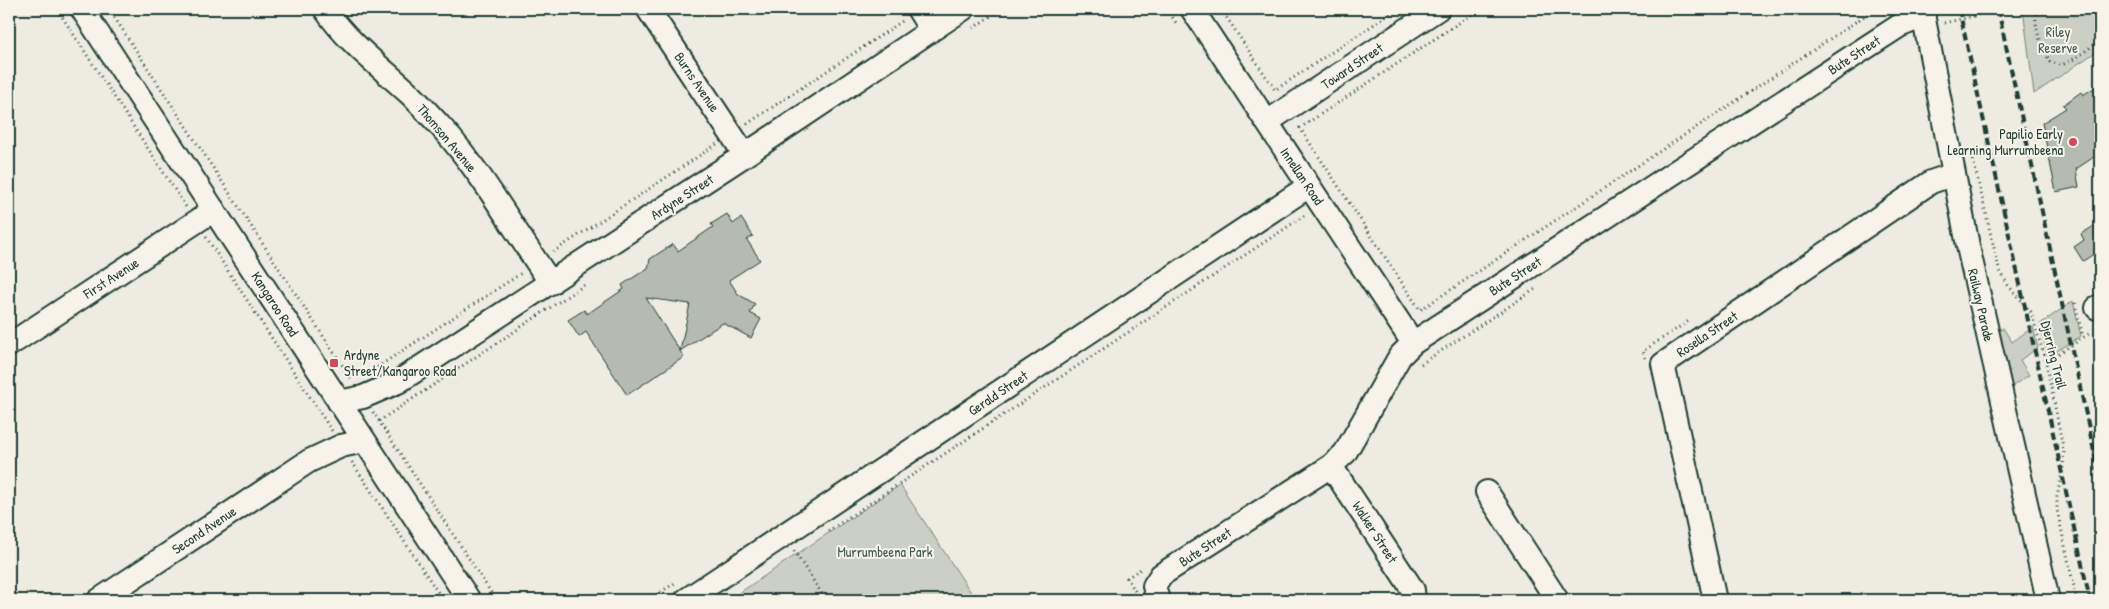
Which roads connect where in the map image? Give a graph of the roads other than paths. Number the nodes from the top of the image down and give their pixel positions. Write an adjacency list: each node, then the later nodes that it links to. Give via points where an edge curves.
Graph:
1 (82, 9): 14 (street, Kangaroo Road)
2 (325, 9): 15 (street, Thomson Avenue, via 354,45 412,96 443,130 471,165 525,266)
3 (648, 9): 11 (street, Burns Avenue)
4 (963, 9): 9 (street, Ardyne Street)
5 (1192, 9): 10 (street, Innellan Road)
6 (1438, 9): 10 (street, Toward Street)
7 (918, 10): 9 (street)
8 (1933, 16): 12 (street, Railway Parade); 16 (street, Bute Street, via 1899,26)
9 (931, 30): 11 (street, Ardyne Street)
10 (1267, 122): 13 (street, Innellan Road)
11 (745, 156): 15 (street, Ardyne Street)
12 (1954, 174): 28 (street, Rosella Street, via 1931,182 1664,364); 29 (street, Railway Parade)
13 (1309, 186): 16 (street, Innellan Road); 25 (street, Gerald Street, via 789,548)
14 (205, 216): 17 (street, First Avenue); 18 (street, Kangaroo Road)
15 (551, 283): 18 (street, Ardyne Street, via 367,403)
16 (1413, 343): 20 (street, Bute Street, via 1400,356 1345,453)
17 (9, 345)
18 (351, 420): 19 (street, Second Avenue); 19 (street); 24 (street, Kangaroo Road)
19 (337, 440): 23 (street, Second Avenue)
20 (1332, 466): 22 (street, Bute Street, via 1161,575); 26 (street, Walker Street, via 1412,590)
21 (1487, 492): 27 (street)
22 (1148, 587)
23 (99, 600)
24 (469, 600)
25 (686, 600)
26 (1414, 600)
27 (1556, 600)
28 (1715, 600)
29 (2048, 600)

